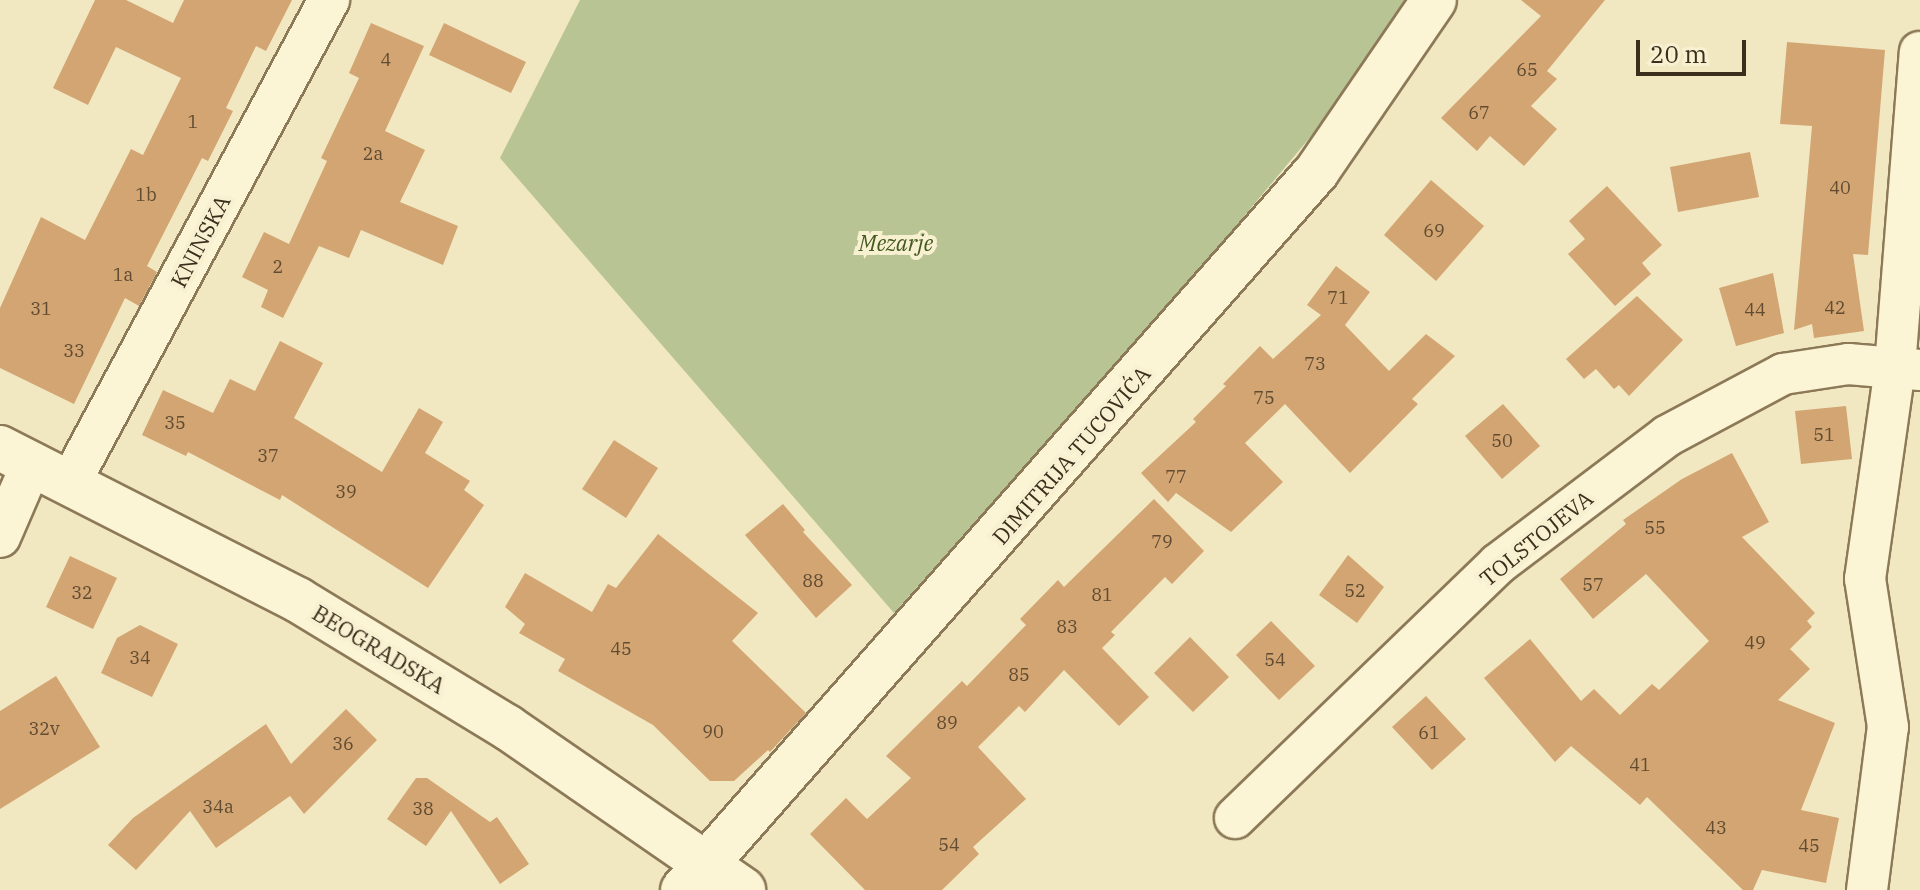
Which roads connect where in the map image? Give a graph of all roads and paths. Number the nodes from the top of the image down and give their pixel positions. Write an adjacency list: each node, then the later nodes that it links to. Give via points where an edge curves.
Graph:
1 (329, 0): 7 (street, KNINSKA)
2 (1434, 0): 10 (street, DIMITRIJA TUCOVIĆA, via 1317,171)
3 (1920, 52): 4 (street)
4 (1917, 116): 5 (street)
5 (1907, 369): 9 (street, TOLSTOJEVA, via 1848,364 1783,374 1667,436 1498,564); 12 (street, via 1865,579 1888,727)
6 (16, 455): 7 (street, BEOGRADSKA); 8 (street, BEOGRADSKA)
7 (71, 481): 10 (street, BEOGRADSKA, via 324,616 507,727)
8 (0, 537)
9 (1235, 818)
10 (695, 879): 11 (street, BEOGRADSKA)
11 (743, 890)
12 (1867, 890)

